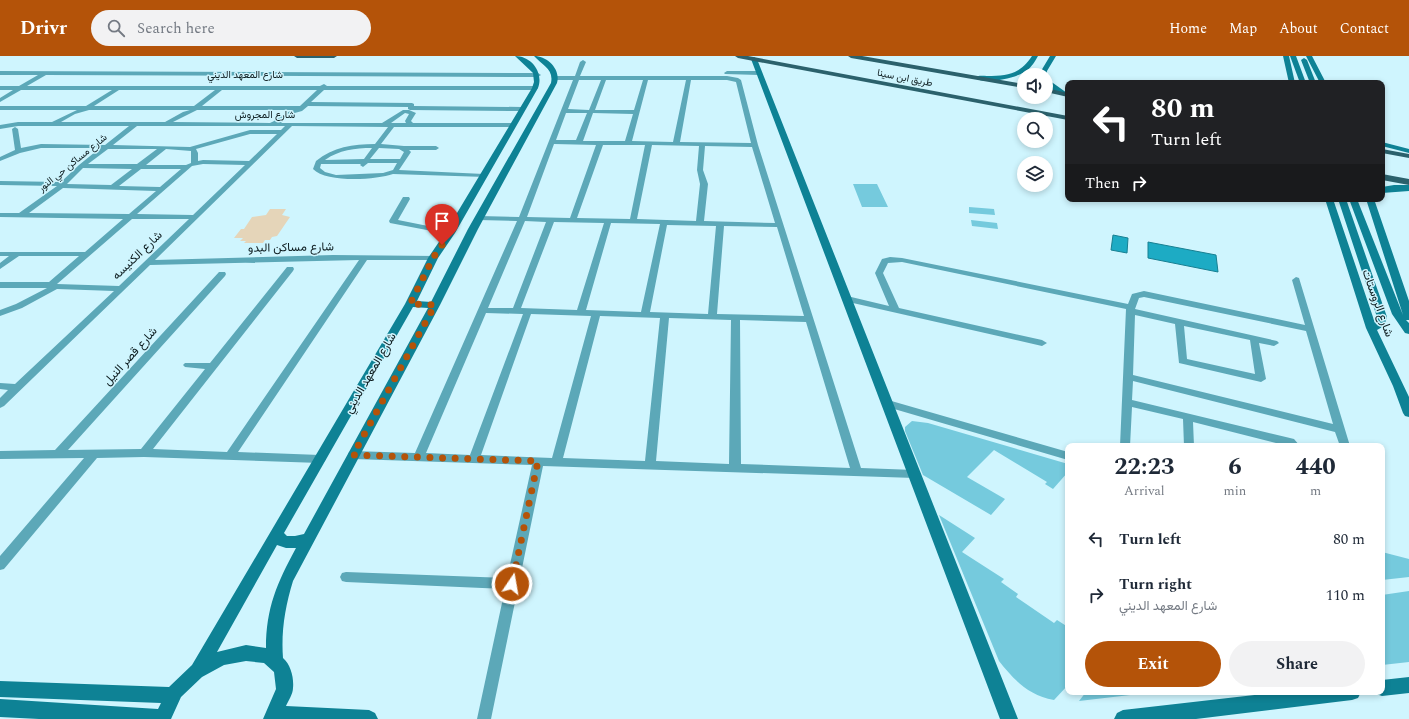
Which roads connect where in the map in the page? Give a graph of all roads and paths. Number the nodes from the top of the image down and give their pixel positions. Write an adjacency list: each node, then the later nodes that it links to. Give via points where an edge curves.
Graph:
1 (297, 56): 2 (main road)
2 (334, 56)
3 (518, 56): 25 (street)
4 (537, 56): 27 (street, via 549,65 555,73)
5 (738, 56): 13 (main road, طريق ابن سينا)
6 (851, 56): 31 (main road, طريق ابن سينا)
7 (1035, 56): 15 (street)
8 (1053, 56): 16 (street)
9 (1286, 56): 33 (street)
10 (1293, 56): 34 (street)
11 (1303, 56): 35 (street)
12 (1309, 56): 36 (street)
13 (754, 59): 19 (street); 61 (main road, طريق ابن سينا)
14 (583, 62): 26 (street)
15 (1025, 68)
16 (1045, 68)
17 (0, 73): 18 (street, شارع المعهد الديني)
18 (46, 73): 21 (street, شارع المعهد الديني); 41 (street)
19 (759, 73): 26 (street); 153 (street)
20 (1017, 73): 31 (street, via 1000,77)
21 (140, 74): 22 (street, شارع المعهد الديني); 42 (street)
22 (238, 74): 23 (street, شارع المعهد الديني); 32 (street)
23 (334, 74): 24 (street, شارع المعهد الديني); 44 (street)
24 (432, 75): 25 (street, شارع المعهد الديني); 46 (street)
25 (538, 75): 45 (street, شارع المعهد الديني)
26 (579, 75): 27 (street); 28 (street); 58 (street)
27 (555, 78): 80 (street, شارع المعهد الديني)
28 (604, 78): 29 (street); 59 (street)
29 (646, 78): 30 (street); 60 (street)
30 (689, 78): 86 (street); 88 (street, via 738,80)
31 (978, 78): 38 (main road, طريق ابن سينا)
32 (232, 79)
33 (1291, 80)
34 (1302, 80)
35 (1312, 80)
36 (1321, 80)
37 (226, 83): 43 (street)
38 (1017, 85)
39 (1053, 87): 48 (street)
40 (0, 88): 41 (street)
41 (20, 88): 42 (street); 51 (street)
42 (118, 88): 43 (street); 55 (street)
43 (221, 88): 44 (street); 57 (street)
44 (322, 88): 46 (street); 53 (street)
45 (535, 88): 46 (street); 56 (street, شارع المعهد الديني)
46 (422, 90)
47 (1053, 91): 49 (main road)
48 (1065, 93)
49 (1065, 94)
50 (416, 98): 54 (street)
51 (0, 100)
52 (0, 108): 55 (street)
53 (303, 108): 54 (street); 57 (street); 68 (street); 70 (street, via 305,113 298,121)
54 (410, 108): 56 (street); 71 (street); 73 (street, via 413,113 408,120)
55 (88, 109): 57 (street); 63 (street); 64 (street, via 89,113 79,120)
56 (522, 109): 74 (street, شارع المعهد الديني)
57 (194, 110): 66 (street); 67 (street, via 195,113 186,121)
58 (563, 111): 59 (street); 81 (street)
59 (591, 112): 60 (street); 82 (street)
60 (636, 112): 84 (street)
61 (1065, 117)
62 (0, 122): 76 (street)
63 (51, 124): 64 (street, شارع المجروش); 76 (street, شارع المجروش)
64 (78, 124): 65 (street, شارع المجروش)
65 (136, 124): 66 (street, شارع المجروش); 90 (street, شارع مساكن حي النور)
66 (166, 124): 67 (street, شارع المجروش)
67 (187, 124): 68 (street, شارع المجروش)
68 (272, 124): 69 (street, شارع المجروش)
69 (291, 124): 70 (street, شارع المجروش); 77 (street, شارع الكنيسه)
70 (299, 124): 71 (street, شارع المجروش)
71 (383, 125): 72 (street, شارع المجروش)
72 (392, 125): 73 (street, شارع المجروش); 91 (street)
73 (411, 125): 74 (street, شارع المجروش)
74 (512, 126): 79 (street, شارع المعهد الديني)
75 (0, 127): 76 (street)
76 (16, 127): 78 (street); 96 (street)
77 (283, 132): 95 (street, via 250,132); 104 (street, شارع الكنيسه)
78 (0, 134)
79 (503, 140): 80 (street); 110 (street, شارع المعهد الديني)
80 (522, 140): 129 (street, شارع المعهد الديني)
81 (551, 142): 82 (street); 130 (street)
82 (578, 142): 83 (street)
83 (600, 142): 84 (street); 132 (street)
84 (628, 143): 85 (street)
85 (649, 143): 86 (street); 134 (street)
86 (676, 144): 87 (street)
87 (702, 144): 88 (street); 136 (street, via 700,170 704,181)
88 (755, 145): 138 (street)
89 (1385, 145): 97 (street)
90 (107, 146): 92 (street); 96 (street, via 51,146); 106 (street, شارع مساكن حي النور)
91 (376, 146): 93 (street); 102 (street, via 338,150); 103 (street)
92 (164, 147): 95 (street); 107 (street)
93 (405, 148): 94 (street); 101 (street, via 408,152)
94 (436, 148)
95 (190, 149): 105 (street, via 194,152)
96 (18, 151): 100 (street)
97 (1409, 151)
98 (1385, 152): 99 (main road)
99 (1409, 156)
100 (0, 159)
101 (402, 161): 103 (street); 108 (street)
102 (318, 162): 103 (street); 109 (street, via 316,169 323,174 336,177)
103 (365, 162): 109 (street)
104 (251, 163): 105 (street); 128 (street, شارع الكنيسه)
105 (191, 165): 107 (street); 116 (street)
106 (80, 166): 107 (street); 114 (street, شارع مساكن حي النور)
107 (139, 167): 115 (street)
108 (392, 172): 109 (street, via 384,175); 110 (street)
109 (354, 176)
110 (484, 176): 127 (street, شارع المعهد الديني)
111 (1385, 178): 112 (main road)
112 (1409, 182)
113 (0, 183): 114 (street)
114 (61, 185): 115 (street); 125 (street, شارع مساكن حي النور)
115 (113, 187): 116 (street)
116 (162, 188): 126 (street)
117 (1409, 188): 118 (street)
118 (1385, 190)
119 (406, 199): 139 (street, via 393,221)
120 (1330, 202): 171 (street, شارع الروستات)
121 (1343, 202): 171 (street, via 1382,317 1382,322)
122 (1354, 202): 173 (street, via 1397,314)
123 (1371, 202): 168 (street, شارع الروستات)
124 (0, 215): 125 (street)
125 (21, 215): 126 (street)
126 (129, 217): 128 (street); 142 (street)
127 (459, 217): 129 (street); 139 (street, شارع المعهد الديني)
128 (195, 218): 145 (street, شارع الكنيسه)
129 (479, 218): 130 (street); 155 (street, شارع المعهد الديني)
130 (522, 219): 131 (street); 157 (street)
131 (551, 219): 132 (street); 158 (street)
132 (573, 220): 133 (street)
133 (608, 221): 134 (street); 162 (street)
134 (633, 221): 135 (street)
135 (664, 222): 136 (street); 164 (street)
136 (700, 223): 137 (street)
137 (720, 223): 138 (street); 166 (street)
138 (780, 225): 169 (street)
139 (450, 233): 144 (street, شارع المعهد الديني)
140 (0, 254): 141 (street)
141 (17, 254): 142 (street); 146 (street)
142 (86, 254): 151 (street, via 55,280)
143 (365, 258): 144 (street, شارع مساكن البدو); 145 (street, شارع مساكن البدو); 198 (street)
144 (433, 258): 154 (street, شارع المعهد الديني)
145 (149, 263): 152 (street, شارع الكنيسه)
146 (0, 267)
147 (290, 269): 178 (street)
148 (222, 274): 194 (street, شارع قصر النيل)
149 (1296, 280): 172 (street)
150 (0, 285): 151 (street)
151 (54, 286): 152 (street); 161 (street, via 19,306)
152 (121, 289): 181 (street, شارع الكنيسه)
153 (847, 299): 160 (street); 184 (street)
154 (410, 304): 155 (street); 200 (street, شارع المعهد الديني)
155 (435, 305): 196 (street, شارع المعهد الديني)
156 (1131, 309): 160 (street, via 890,259 885,261 879,273); 170 (street); 172 (street, via 1135,296 1144,294); 179 (street)
157 (482, 310): 158 (street); 199 (street)
158 (516, 311): 159 (street)
159 (528, 311): 162 (street); 201 (street)
160 (896, 311): 175 (street)
161 (0, 313)
162 (581, 313): 163 (street)
163 (596, 313): 164 (street); 203 (street)
164 (644, 314): 165 (street)
165 (666, 315): 166 (street); 204 (street)
166 (712, 316): 167 (street)
167 (736, 317): 169 (street); 205 (street)
168 (1409, 317)
169 (809, 319): 206 (street)
170 (1179, 322): 174 (street); 174 (street, via 1182,361 1261,379)
171 (1371, 328): 185 (street, شارع الروستات)
172 (1311, 329): 187 (street)
173 (1409, 331)
174 (1254, 338): 176 (street)
175 (1042, 343)
176 (1274, 343)
177 (188, 364): 178 (street)
178 (214, 366): 192 (street)
179 (1129, 377): 182 (street); 187 (street)
180 (0, 386): 181 (street)
181 (16, 388): 183 (street, شارع الكنيسه)
182 (1128, 402): 186 (street); 188 (street)
183 (0, 404)
184 (888, 404): 197 (street); 207 (street)
185 (1409, 413)
186 (1188, 417): 189 (street); 190 (street)
187 (1340, 429): 191 (street)
188 (1125, 443)
189 (1189, 443)
190 (1292, 443)
191 (1344, 443)
192 (144, 454): 195 (street); 198 (street)
193 (0, 455): 194 (street)
194 (56, 455): 195 (street)
195 (93, 455): 210 (street)
196 (353, 455): 199 (street); 209 (street, شارع المعهد الديني)
197 (1065, 455)
198 (230, 456): 200 (street)
199 (419, 457): 201 (street)
200 (320, 459): 208 (street, شارع المعهد الديني)
201 (474, 459): 202 (street)
202 (538, 461): 203 (street); 212 (street)
203 (556, 462): 204 (street)
204 (650, 465): 205 (street)
205 (735, 468): 206 (street)
206 (857, 472): 207 (street)
207 (914, 474): 226 (street)
208 (276, 533): 209 (street, via 285,542); 214 (street, شارع المعهد الديني)
209 (308, 538): 213 (street, شارع المعهد الديني, via 280,596 274,628)
210 (0, 565)
211 (346, 577): 212 (street)
212 (512, 584): 225 (street)
213 (275, 660): 214 (street, via 258,652 235,653 210,662); 222 (street, via 281,667 285,685)
214 (198, 670): 218 (street)
215 (1409, 685): 216 (street)
216 (1385, 688)
217 (0, 689): 218 (street)
218 (173, 695): 223 (street)
219 (1327, 695): 227 (street)
220 (0, 708): 221 (street)
221 (55, 715): 223 (street)
222 (274, 716): 224 (street)
223 (162, 718)
224 (369, 719)
225 (484, 719)
226 (1009, 719)
227 (1123, 719)

